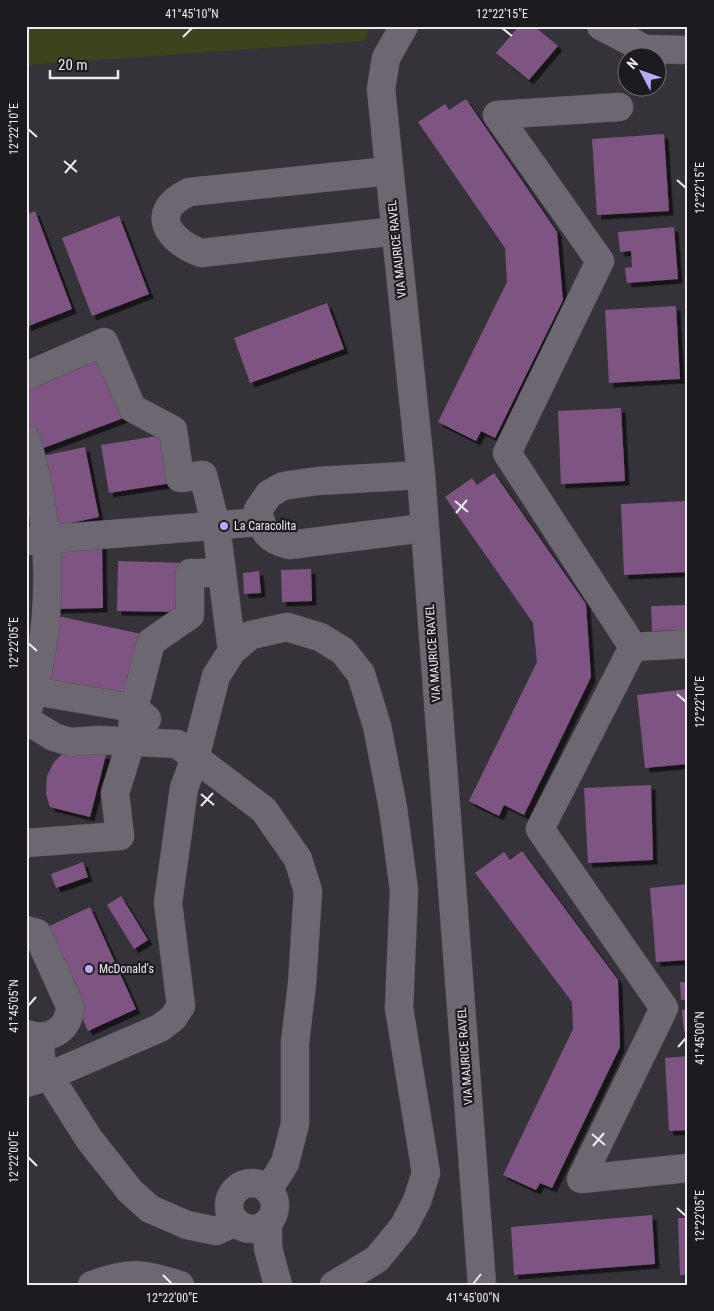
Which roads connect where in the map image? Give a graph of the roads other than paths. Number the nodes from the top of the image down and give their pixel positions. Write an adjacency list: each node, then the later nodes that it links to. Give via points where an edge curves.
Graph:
1 (404, 26): 5 (street, VIA MAURICE RAVEL, via 392,46 382,74)
2 (601, 26): 3 (street, via 645,49)
3 (688, 50)
4 (619, 107): 16 (street, via 497,115 600,261 507,453)
5 (389, 171): 6 (street, VIA MAURICE RAVEL); 6 (street, via 188,192 174,199 166,214 166,227 175,239 201,253)
6 (396, 231): 9 (street, VIA MAURICE RAVEL)
7 (26, 376): 11 (street, via 104,342 132,408 173,430 180,478 203,476)
8 (26, 438): 13 (street, via 34,463)
9 (421, 475): 10 (street, via 283,486 269,494 258,510); 12 (street, VIA MAURICE RAVEL)
10 (260, 522): 11 (street); 12 (street, via 266,535 274,542 289,545)
11 (216, 526): 13 (street); 14 (street)
12 (424, 528): 34 (street, VIA MAURICE RAVEL)
13 (37, 540): 19 (street, via 48,605)
14 (222, 573): 17 (street); 18 (street, via 190,573 190,615 151,642)
15 (688, 644): 16 (street)
16 (633, 646): 26 (street, via 540,829 664,1008 581,1179)
17 (232, 651): 21 (street, via 216,676 204,716); 33 (street, via 251,635 287,627 320,637 343,651 361,674 377,726 392,808 404,890 399,1008 426,1172 417,1201 404,1226 376,1259)
18 (134, 708): 19 (street); 20 (street); 21 (street)
19 (29, 709): 20 (street, via 54,736 70,742)
20 (131, 742): 21 (street); 22 (street, via 115,793 120,836)
21 (186, 751): 25 (street, via 168,903 181,1006 160,1028); 27 (street, via 264,810 298,859 308,891 302,984 294,1042 295,1124 285,1163)
22 (26, 844)
23 (26, 930): 24 (street, via 37,933 70,1006 70,1016 54,1035)
24 (33, 1036): 25 (street, via 41,1060)
25 (38, 1079): 28 (street, via 130,1191 150,1209 187,1225 216,1231)
26 (688, 1168)
27 (268, 1190): 28 (street, via 254,1184 239,1187 230,1200 231,1216); 29 (street, via 275,1203)
28 (236, 1222): 29 (street, via 248,1229)
29 (268, 1222): 32 (street, via 268,1248)
30 (92, 1285): 31 (street, via 120,1274 153,1276)
31 (180, 1285)
32 (278, 1285)
33 (334, 1285)
34 (482, 1285)

